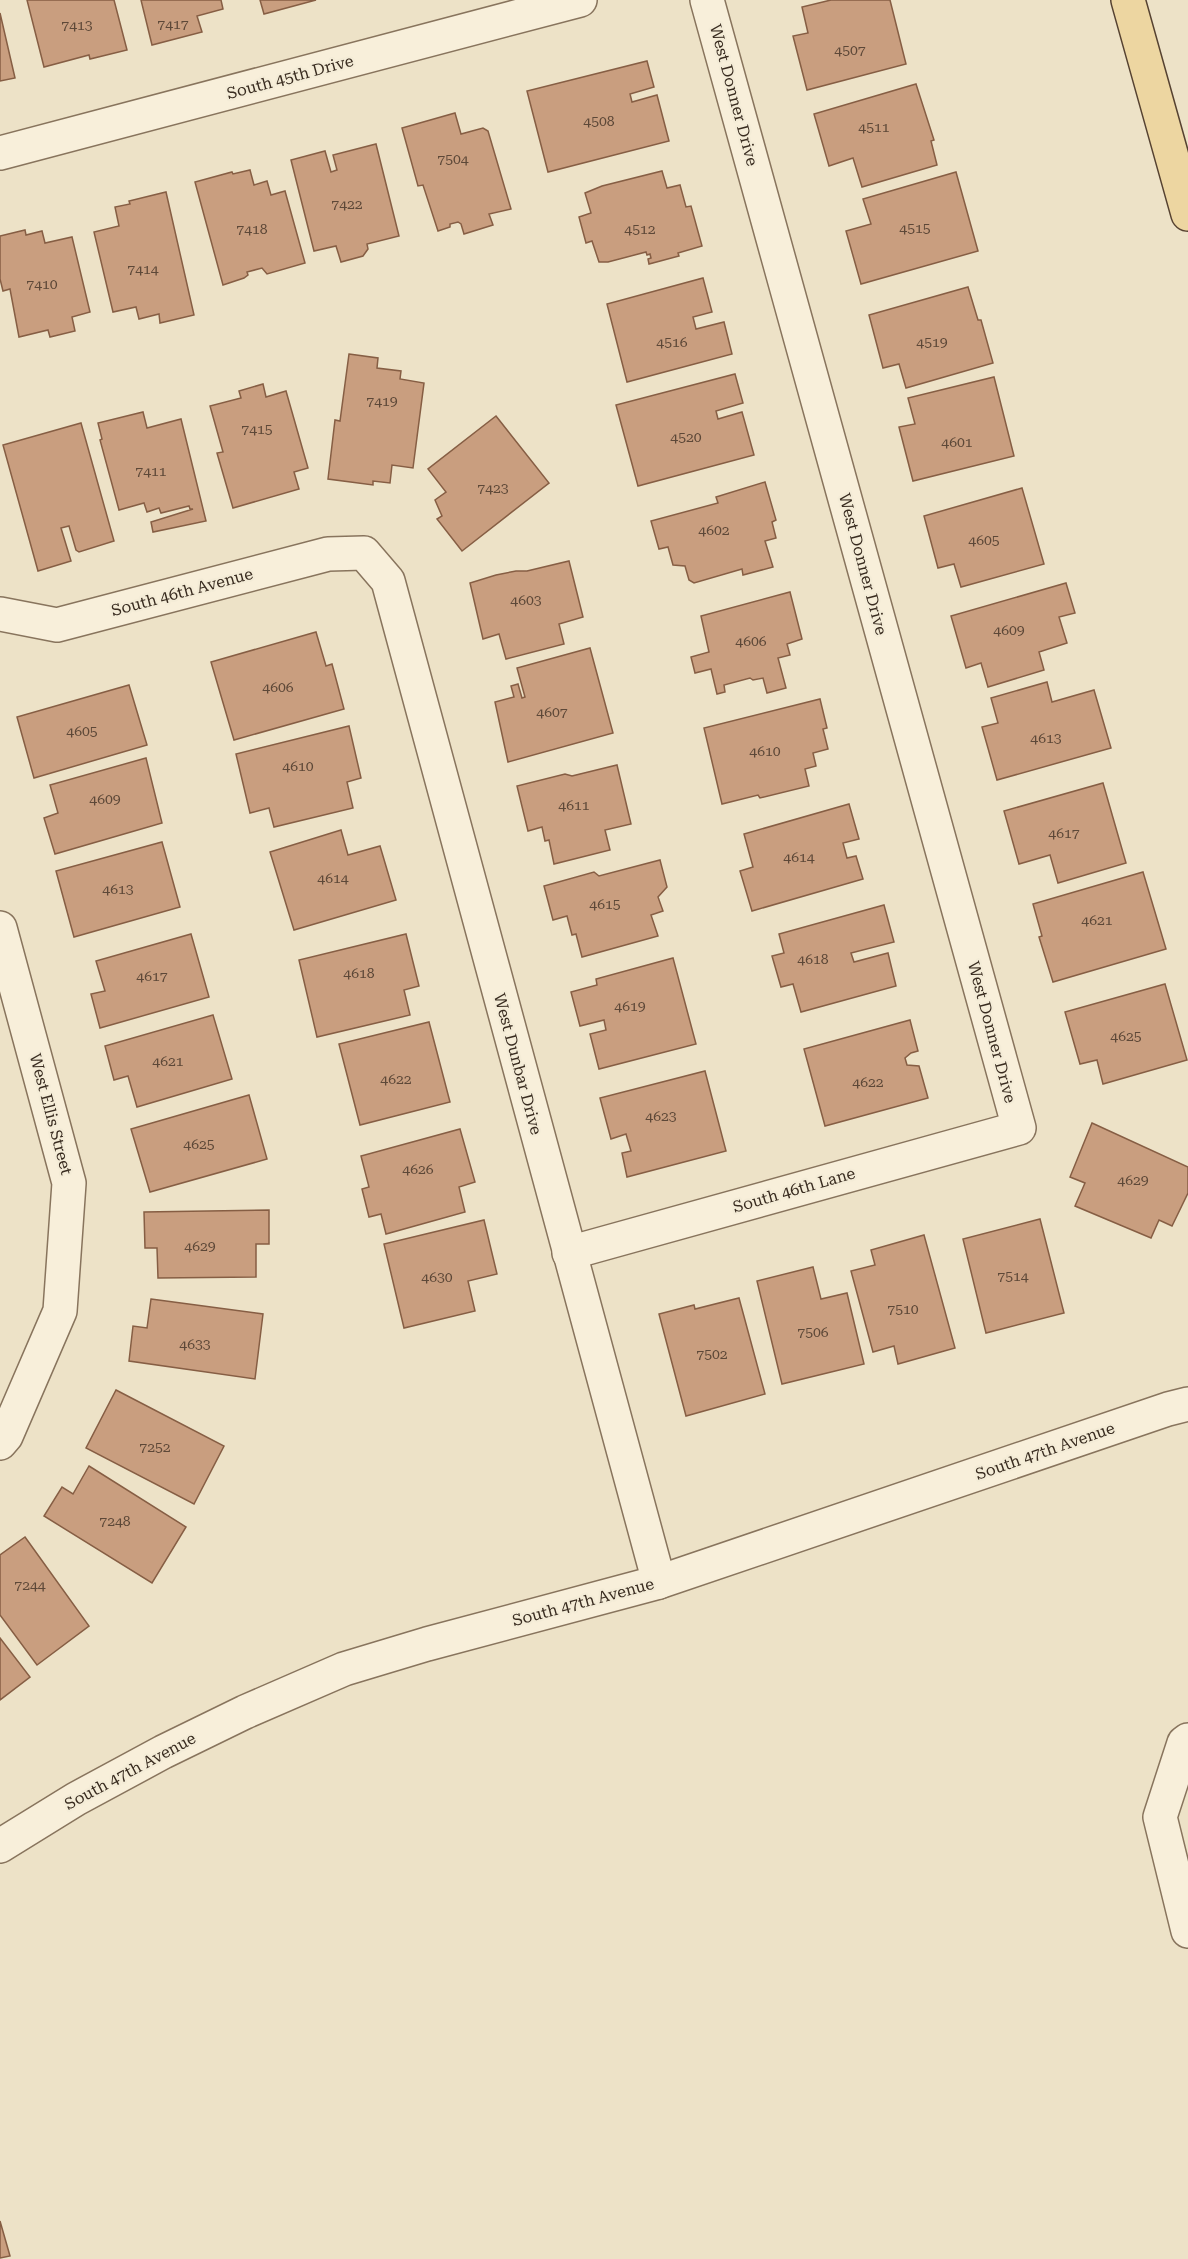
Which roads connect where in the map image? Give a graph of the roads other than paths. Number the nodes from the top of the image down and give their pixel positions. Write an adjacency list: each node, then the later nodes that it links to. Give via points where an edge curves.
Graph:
1 (580, 0): 4 (street, South 45th Drive)
2 (707, 0): 9 (street, West Donner Drive)
3 (1128, 0): 5 (main road)
4 (0, 153)
5 (1188, 214)
6 (364, 553): 7 (street, South 46th Avenue, via 328,554 57,625); 10 (street, West Dunbar Drive, via 388,581)
7 (0, 614)
8 (0, 928): 12 (street, West Ellis Street, via 69,1183 60,1311)
9 (1019, 1128): 10 (street, South 46th Lane)
10 (569, 1253): 13 (street, West Dunbar Drive)
11 (1188, 1404): 13 (street, South 47th Avenue)
12 (3, 1440)
13 (659, 1581): 15 (street, South 47th Avenue, via 344,1669 163,1752)
14 (1188, 1740): 16 (street, via 1160,1817)
15 (0, 1846)
16 (1188, 1931)

